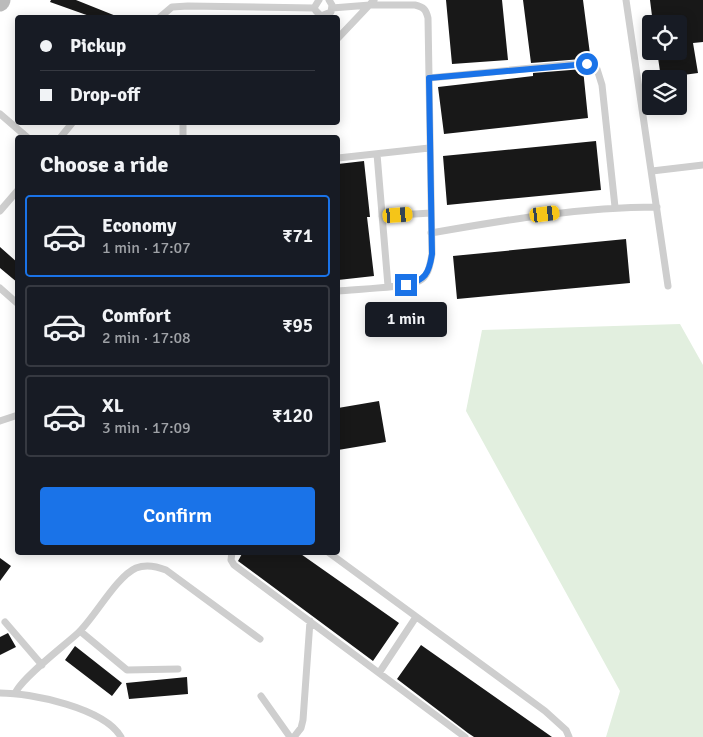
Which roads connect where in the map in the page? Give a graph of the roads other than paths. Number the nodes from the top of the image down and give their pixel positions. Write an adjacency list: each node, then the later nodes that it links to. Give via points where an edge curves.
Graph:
1 (319, 0): 6 (lane)
2 (328, 0): 7 (lane)
3 (626, 0): 19 (lane)
4 (254, 3): 6 (lane); 8 (lane, via 172,7)
5 (372, 3): 7 (lane); 11 (lane); 12 (lane, via 416,5 426,11)
6 (314, 8): 9 (lane)
7 (332, 8): 10 (lane)
8 (163, 15)
9 (320, 15)
10 (328, 15)
11 (340, 36)
12 (429, 78): 15 (lane); 21 (lane, via 574,64 587,64 596,69 602,85)
13 (0, 114): 14 (lane)
14 (24, 135)
15 (429, 148): 16 (lane); 24 (lane)
16 (377, 154): 17 (lane); 25 (lane)
17 (340, 158)
18 (702, 168): 19 (lane)
19 (652, 171): 22 (lane)
20 (15, 194): 23 (lane)
21 (615, 207): 22 (lane); 26 (lane, via 514,218)
22 (657, 207): 28 (lane)
23 (0, 211)
24 (430, 212): 25 (lane); 26 (lane)
25 (382, 216): 27 (lane)
26 (431, 233): 27 (lane, via 432,254 426,274 419,281)
27 (388, 286): 30 (lane)
28 (668, 286)
29 (0, 288): 31 (lane)
30 (340, 291)
31 (15, 301)
32 (15, 416): 33 (lane)
33 (0, 421)
34 (232, 555): 37 (lane, via 234,565)
35 (332, 555): 36 (lane)
36 (416, 617): 43 (lane); 51 (lane, via 545,711 566,730)
37 (310, 621): 43 (lane); 49 (lane, via 303,720)
38 (5, 622): 41 (lane)
39 (80, 631): 40 (lane, via 129,573 136,568 151,566 166,570); 41 (lane); 42 (lane, via 127,670)
40 (260, 638)
41 (42, 665): 45 (lane)
42 (178, 669)
43 (379, 673): 50 (lane)
44 (0, 693): 45 (lane)
45 (15, 694): 47 (lane, via 85,711 104,720)
46 (261, 696): 48 (lane)
47 (121, 737)
48 (290, 737)
49 (294, 737)
50 (465, 737)
51 (569, 737)

